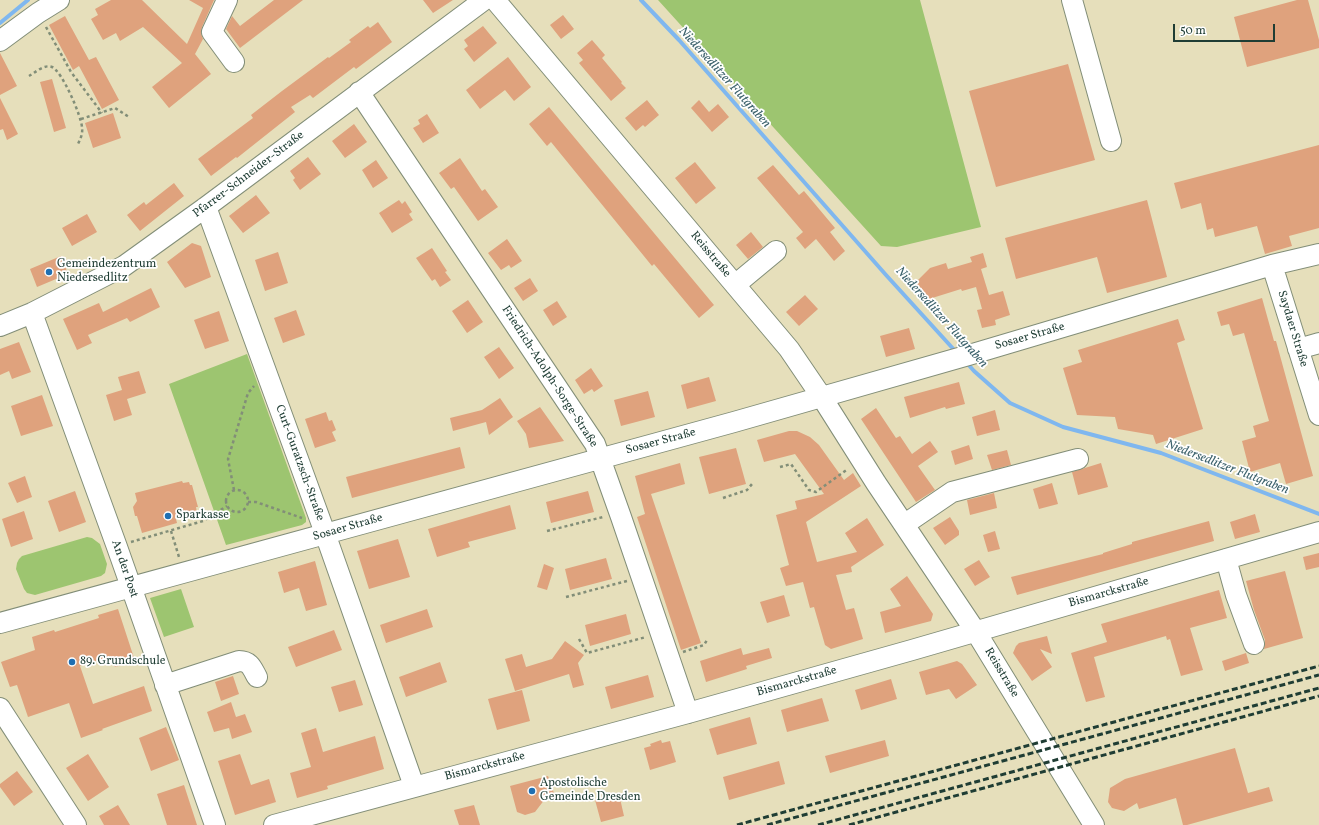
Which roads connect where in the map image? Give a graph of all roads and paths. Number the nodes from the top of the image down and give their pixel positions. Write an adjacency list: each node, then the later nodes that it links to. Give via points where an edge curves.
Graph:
1 (59, 0): 6 (street)
2 (227, 0): 8 (street, via 212,32)
3 (484, 0): 10 (street, Pfarrer-Schneider-Straße)
4 (495, 0): 20 (street, Reisstraße)
5 (1072, 0): 14 (street)
6 (38, 13): 7 (street); 11 (path, via 71,72)
7 (0, 41)
8 (234, 62)
9 (30, 76): 13 (path, via 45,66 57,70)
10 (359, 92): 16 (street, Pfarrer-Schneider-Straße); 28 (street, Friedrich-Adolph-Sorge-Straße, via 595,444)
11 (102, 112): 12 (path, via 115,108); 13 (path)
12 (129, 117)
13 (81, 119): 15 (path, via 82,135)
14 (1111, 141)
15 (77, 146)
16 (206, 208): 21 (street, Pfarrer-Schneider-Straße, via 124,266); 25 (street, Curt-Guratzsch-Straße)
17 (776, 251): 20 (street)
18 (1319, 254): 19 (street, Sosaer Straße)
19 (1272, 265): 24 (street, Saydaer Straße); 26 (street, Sosaer Straße)
20 (735, 285): 26 (street, Reisstraße, via 789,349)
21 (32, 314): 22 (street, Pfarrer-Schneider-Straße); 43 (street, An der Post)
22 (0, 326)
23 (1319, 343): 24 (street)
24 (1298, 349): 27 (street, Saydaer Straße)
25 (265, 372): 33 (path, via 248,393 228,459); 39 (street, Curt-Guratzsch-Straße)
26 (821, 396): 28 (street, Sosaer Straße); 29 (street, Reisstraße)
27 (1319, 415)
28 (601, 458): 37 (street, Friedrich-Adolph-Sorge-Straße); 39 (street, Sosaer Straße)
29 (861, 459): 31 (path, via 816,492 809,490 791,464); 38 (street, Reisstraße)
30 (1078, 459): 38 (street, via 952,492)
31 (780, 467)
32 (752, 484): 34 (path, via 747,490)
33 (234, 490): 35 (path, via 244,492); 36 (path, via 227,496)
34 (723, 498)
35 (248, 502): 36 (path, via 245,508 239,511); 39 (path, via 256,502)
36 (228, 506): 40 (path, via 203,521)
37 (619, 512): 41 (path); 46 (street, Friedrich-Adolph-Sorge-Straße)
38 (905, 524): 50 (street, Reisstraße)
39 (323, 528): 45 (street, Sosaer Straße); 60 (street, Curt-Guratzsch-Straße)
40 (171, 531): 43 (path); 45 (path)
41 (547, 532)
42 (1319, 532): 44 (street, Bismarckstraße)
43 (117, 547): 47 (street, An der Post)
44 (1226, 559): 50 (street, Bismarckstraße); 54 (street)
45 (183, 573): 47 (street, Sosaer Straße)
46 (641, 577): 48 (path); 51 (street, Friedrich-Adolph-Sorge-Straße)
47 (130, 588): 49 (street, Sosaer Straße); 57 (street, An der Post)
48 (566, 597)
49 (0, 623)
50 (976, 632): 59 (street, Bismarckstraße); 64 (street, Reisstraße)
51 (660, 633): 52 (path, via 587,653); 55 (street, Friedrich-Adolph-Sorge-Straße)
52 (579, 638)
53 (707, 640): 55 (path, via 704,645)
54 (1254, 644)
55 (669, 657): 59 (street, Friedrich-Adolph-Sorge-Straße)
56 (257, 677): 57 (street, via 250,664 239,661)
57 (165, 686): 62 (street, An der Post)
58 (0, 708): 61 (street)
59 (688, 713): 60 (street, Bismarckstraße)
60 (414, 786): 63 (street, Bismarckstraße)
61 (76, 825)
62 (215, 825)
63 (274, 825)
64 (1094, 825)

